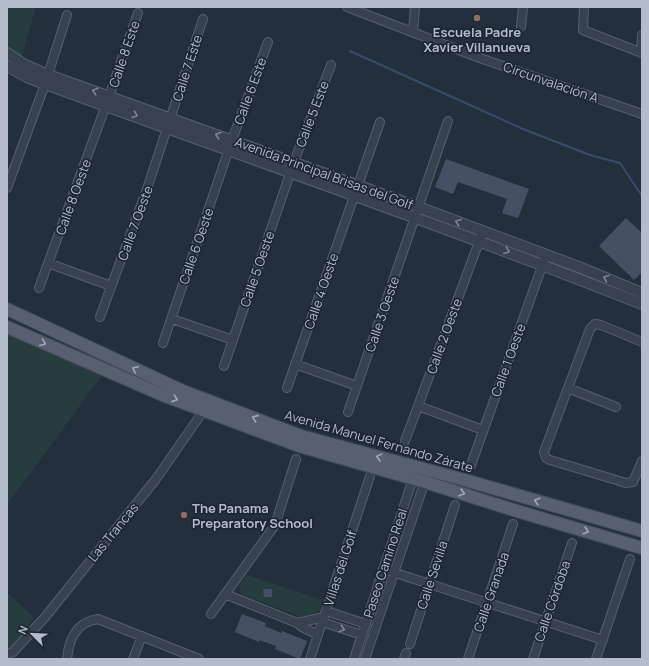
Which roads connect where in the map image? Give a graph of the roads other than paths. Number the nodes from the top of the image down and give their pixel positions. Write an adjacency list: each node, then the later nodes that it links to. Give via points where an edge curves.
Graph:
1 (348, 7): 9 (street, Circunvalación A)
2 (415, 7): 9 (street)
3 (523, 7): 8 (street)
4 (584, 7): 13 (street, via 584,30)
5 (138, 13): 17 (street, Calle 8 Este)
6 (67, 15): 16 (street)
7 (203, 19): 21 (street, Calle 7 Este)
8 (521, 27)
9 (414, 32): 18 (street, Circunvalación A, via 477,57)
10 (642, 35): 13 (street)
11 (268, 42): 22 (street, Calle 6 Este)
12 (7, 53): 16 (street, Avenida Principal Brisas del Golf)
13 (641, 53)
14 (331, 65): 23 (street, Calle 5 Este)
15 (7, 66): 16 (street, Avenida Principal Brisas del Golf, via 30,78)
16 (47, 79): 17 (street, Avenida Principal Brisas del Golf); 24 (street)
17 (108, 101): 21 (street, Avenida Principal Brisas del Golf); 29 (street, Calle 8 Oeste)
18 (642, 114)
19 (448, 121): 26 (street, Calle 3 Oeste)
20 (380, 122): 25 (street, Calle 4 Oeste)
21 (170, 123): 22 (street, Avenida Principal Brisas del Golf); 30 (street, Calle 7 Oeste)
22 (231, 145): 23 (street, Avenida Principal Brisas del Golf); 36 (street, Calle 6 Oeste)
23 (293, 167): 25 (street, Avenida Principal Brisas del Golf); 38 (street, Calle 5 Oeste)
24 (7, 188)
25 (356, 190): 26 (street, Avenida Principal Brisas del Golf); 41 (street, Calle 4 Oeste)
26 (417, 212): 27 (street, Avenida Principal Brisas del Golf); 43 (street, Calle 3 Oeste)
27 (481, 236): 28 (street, Avenida Principal Brisas del Golf); 47 (street, Calle 2 Oeste)
28 (544, 260): 32 (street, Avenida Principal Brisas del Golf, one-way to 28); 33 (street, Avenida Principal Brisas del Golf); 50 (street, Calle 1 Oeste)
29 (48, 263): 30 (street); 31 (street, Calle 8 Oeste)
30 (111, 286): 35 (street, Calle 7 Oeste)
31 (39, 288)
32 (642, 293)
33 (642, 304)
34 (7, 309): 46 (main road, Avenida Manuel Fernando Zárate, one-way to 34, via 183,391)
35 (100, 317)
36 (172, 319): 38 (street); 40 (street, Calle 6 Oeste)
37 (7, 327): 46 (main road, Avenida Manuel Fernando Zárate, one-way to 46, via 165,396)
38 (233, 340): 42 (street, Calle 5 Oeste)
39 (642, 342): 45 (street, via 595,324 590,329)
40 (163, 343)
41 (295, 364): 43 (street); 44 (street, Calle 4 Oeste)
42 (224, 366)
43 (357, 386): 49 (street, Calle 3 Oeste)
44 (287, 388)
45 (568, 388): 48 (street); 53 (street, via 544,452 546,458 626,483 633,482)
46 (206, 405): 55 (main road, Avenida Manuel Fernando Zárate, via 300,446); 78 (street, Las Trancas, via 156,478 61,597 12,652)
47 (418, 406): 50 (street); 51 (street, Calle 2 Oeste)
48 (616, 407)
49 (348, 412)
50 (483, 430): 54 (street, Calle 1 Oeste)
51 (405, 441)
52 (296, 458): 66 (street, via 275,525)
53 (642, 461)
54 (471, 465)
55 (420, 475): 59 (main road, Avenida Manuel Fernando Zárate, one-way to 55, via 465,480); 61 (main road, Avenida Manuel Fernando Zárate, one-way to 61, via 517,511); 63 (street, Paseo Camino Real); 64 (street, Paseo Camino Real)
56 (370, 476): 69 (street, Villas del Golf)
57 (455, 505): 65 (street, Calle Sevilla)
58 (514, 524): 67 (street, Calle Granada)
59 (642, 531)
60 (572, 543): 70 (street, Calle Córdoba)
61 (642, 548)
62 (630, 559): 76 (street)
63 (383, 569): 64 (street); 72 (street, Paseo Camino Real)
64 (394, 572): 65 (street); 84 (street, Paseo Camino Real)
65 (430, 584): 67 (street); 77 (street, Calle Sevilla)
66 (225, 594): 68 (street); 71 (street)
67 (487, 603): 70 (street); 85 (street, Calle Granada)
68 (211, 614)
69 (324, 617): 71 (street); 72 (street); 73 (street, Villas del Golf); 74 (street, one-way to 74)
70 (545, 622): 76 (street); 86 (street, Calle Córdoba)
71 (297, 624): 73 (street)
72 (366, 624): 74 (street, Paseo Camino Real)
73 (318, 635): 82 (street, Villas del Golf)
74 (362, 635): 83 (street, Paseo Camino Real)
75 (142, 636): 79 (street, via 98,619 91,620 74,633 68,646); 80 (street); 81 (street)
76 (603, 640): 87 (street)
77 (410, 644)
78 (7, 654)
79 (67, 659)
80 (133, 659)
81 (199, 659)
82 (310, 659)
83 (354, 659)
84 (365, 659)
85 (468, 659)
86 (533, 659)
87 (596, 659)

